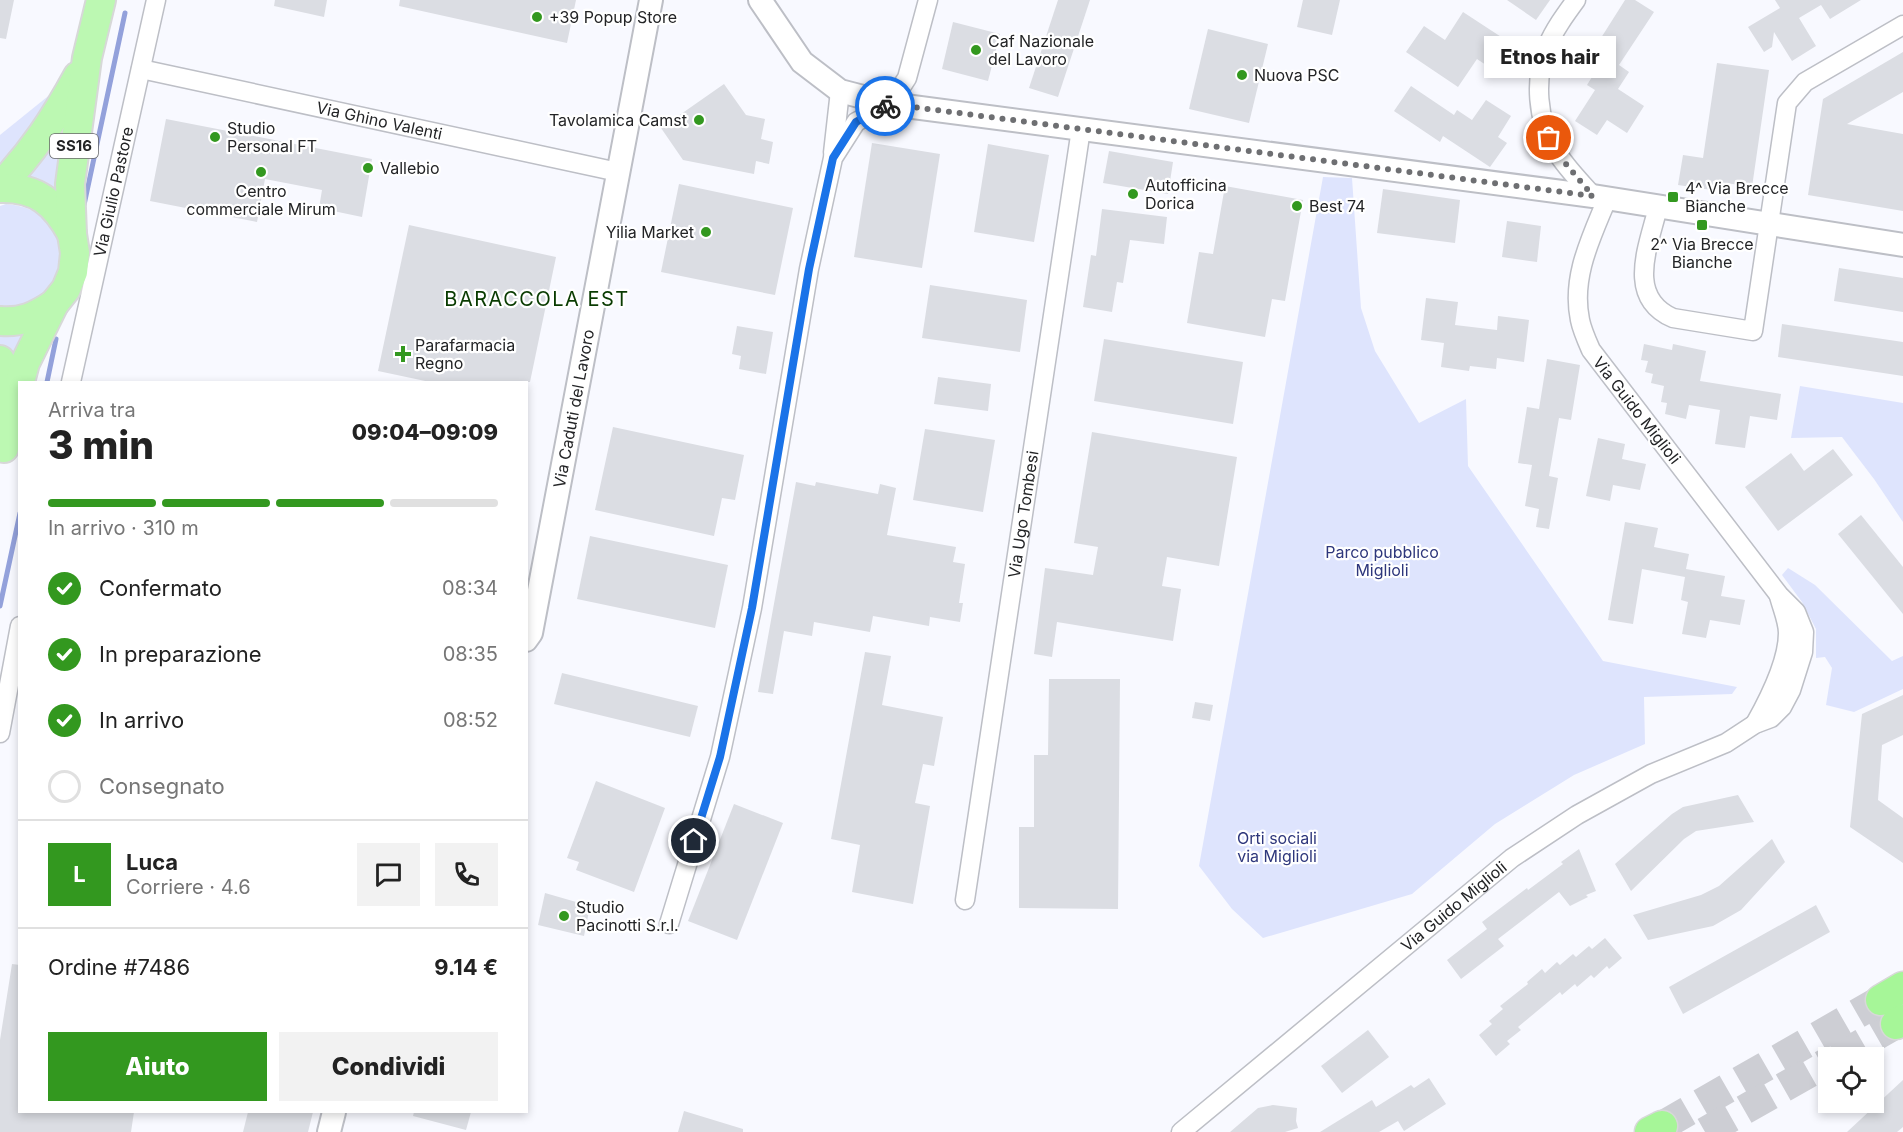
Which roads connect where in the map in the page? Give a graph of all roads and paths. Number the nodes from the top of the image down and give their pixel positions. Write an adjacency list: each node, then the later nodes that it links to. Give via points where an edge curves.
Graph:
1 (101, 0): 8 (main road, SS16)
2 (156, 0): 9 (street, Via Giulio Pastore)
3 (651, 0): 14 (street, Via Caduti del Lavoro)
4 (760, 0): 10 (street, via 802,62)
5 (928, 0): 11 (street, via 907,78)
6 (1576, 0): 16 (street, via 1546,49 1539,85 1543,124 1555,151)
7 (1903, 25): 18 (street, via 1805,82 1787,103)
8 (87, 58): 15 (main road, SS16, via 61,108 25,160); 19 (main road, SS16, via 70,184)
9 (141, 69): 14 (street, Via Ghino Valenti); 25 (street, Via Giulio Pastore)
10 (840, 91): 11 (street); 13 (street)
11 (890, 104): 12 (street); 13 (street, via 856,122)
12 (1081, 129): 16 (street); 32 (street, Via Ugo Tombesi)
13 (833, 158): 33 (street, via 809,269 752,608 720,757)
14 (618, 172): 29 (street, Via Caduti del Lavoro)
15 (0, 187): 19 (main road, SS16, via 23,189 45,199 61,214)
16 (1600, 197): 17 (street); 36 (street, Via Guido Miglioli, via 1577,285 1580,320 1591,350 1779,595 1788,631 1786,650 1769,698 1755,724 1726,743 1651,774 1577,815 1512,858)
17 (1658, 207): 18 (street); 18 (street, via 1645,260 1646,292 1664,314 1686,322 1753,332)
18 (1769, 224): 20 (street)
19 (72, 234): 21 (main road, SS16, via 73,272)
20 (1903, 245)
21 (54, 304): 22 (main road, SS16, via 36,316 15,322); 24 (main road, SS16, via 25,363)
22 (0, 321)
23 (0, 360): 27 (main road, SS16, via 5,371)
24 (21, 381)
25 (71, 381)
26 (18, 392): 27 (main road, SS16)
27 (2, 458)
28 (18, 630): 30 (street)
29 (528, 637)
30 (7, 653): 31 (street)
31 (0, 733)
32 (965, 900)
33 (669, 924)
34 (334, 1113): 35 (street)
35 (329, 1132)
36 (1180, 1132)

